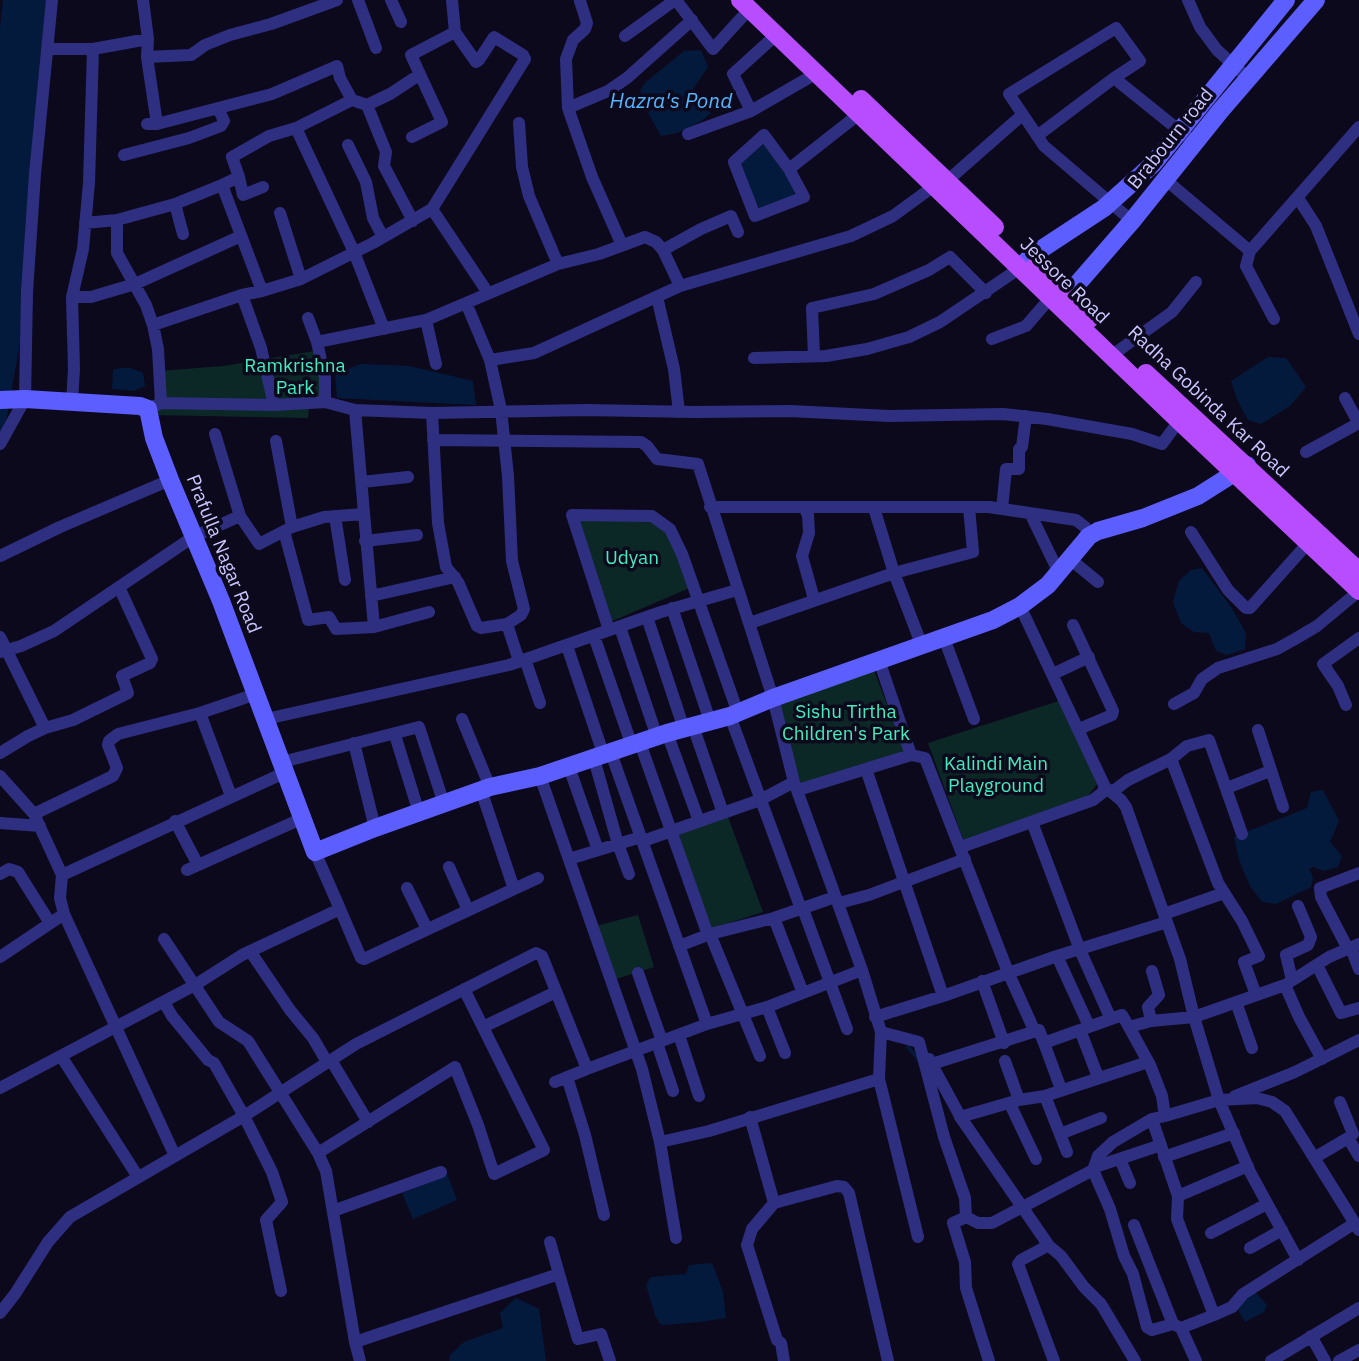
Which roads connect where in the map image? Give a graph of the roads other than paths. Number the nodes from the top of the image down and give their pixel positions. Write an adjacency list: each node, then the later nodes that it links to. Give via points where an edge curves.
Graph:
1 (52, 0): 21 (street)
2 (143, 0): 19 (street)
3 (337, 0): 23 (street, via 230,35 191,55)
4 (358, 0): 20 (street)
5 (391, 0): 15 (street)
6 (452, 0): 16 (street)
7 (676, 0): 14 (street); 18 (street)
8 (1188, 0): 24 (street, via 1200,27)
9 (1287, 0): 13 (street); 24 (street)
10 (1316, 0): 13 (street, Brabourn road)
11 (580, 1): 32 (street, via 587,23 573,40 566,59)
12 (748, 2): 14 (street, via 744,15 713,49); 17 (main road); 49 (main road)
13 (1304, 15): 28 (street, Brabourn road)
14 (692, 20): 32 (street, via 627,78)
15 (401, 22)
16 (455, 32): 26 (street, via 411,55); 55 (street, via 476,62 494,37 525,59)
17 (776, 35): 25 (main road); 33 (street, via 733,74)
18 (625, 36)
19 (148, 39): 22 (street); 23 (street)
20 (376, 48)
21 (47, 49): 22 (street); 97 (street, via 27,292)
22 (93, 49): 60 (street)
23 (147, 57): 31 (street, via 152,124)
24 (1232, 64): 28 (street); 39 (street)
25 (817, 73): 33 (street); 34 (main road)
26 (418, 75): 30 (street); 42 (street, via 442,122)
27 (1114, 78): 35 (street, via 1140,61 1116,28 1009,94); 39 (street); 41 (street)
28 (1248, 78): 43 (street, Brabourn road)
29 (352, 100): 30 (street); 31 (street, via 337,66 272,94); 38 (street)
30 (367, 105): 58 (street, via 386,152 384,166)
31 (218, 107): 45 (street, via 224,121 221,126)
32 (568, 108): 65 (street)
33 (751, 111): 40 (street)
34 (859, 114): 46 (street); 49 (main road)
35 (1021, 116): 41 (street); 49 (street)
36 (519, 123): 69 (street, via 527,186)
37 (1359, 127): 52 (street)
38 (296, 128): 47 (street, via 269,136 232,157); 68 (street)
39 (1179, 131): 43 (street); 53 (street, via 1153,164)
40 (688, 134)
41 (1037, 136): 53 (street)
42 (412, 137)
43 (1195, 143): 48 (street, Brabourn road)
44 (348, 145): 64 (street, via 366,182 373,218)
45 (124, 155)
46 (789, 169): 46 (street, via 764,135 734,162 755,216 804,197)
47 (239, 177): 50 (street); 51 (street, via 243,195)
48 (1166, 180): 59 (street, Brabourn road); 67 (street)
49 (940, 183): 70 (main road); 74 (street, via 893,216 851,236)
50 (222, 185): 54 (street); 63 (street)
51 (263, 187)
52 (1298, 198): 67 (street); 88 (street, via 1316,226)
53 (1110, 203): 59 (street); 70 (street)
54 (175, 204): 57 (street); 62 (street)
55 (432, 209): 58 (street); 76 (street)
56 (280, 214): 71 (street)
57 (117, 220): 60 (street); 73 (street, via 117,253)
58 (413, 221): 64 (street)
59 (1132, 221): 81 (street, Brabourn road)
60 (85, 223): 79 (street)
61 (738, 232): 66 (street, via 731,216)
62 (183, 234)
63 (241, 236): 73 (street); 75 (street)
64 (383, 237): 68 (street)
65 (622, 245): 66 (street, via 645,237); 69 (street)
66 (663, 250): 74 (street)
67 (1250, 251): 84 (street, via 1246,266)
68 (354, 252): 71 (street); 87 (street)
69 (558, 264): 76 (street)
70 (1024, 264): 77 (street); 81 (main road)
71 (300, 279): 75 (street)
72 (1196, 282): 91 (street, via 1172,312)
73 (135, 284): 79 (street, via 91,297); 86 (street)
74 (680, 286): 80 (street)
75 (262, 291): 78 (street)
76 (488, 293): 82 (street)
77 (986, 293): 92 (street, via 909,337 867,349); 92 (street, via 950,257 874,294 812,309)
78 (242, 295): 86 (street); 101 (street)
79 (72, 297): 99 (street)
80 (657, 298): 94 (street, via 534,352); 105 (street)
81 (1059, 299): 89 (street, via 1026,326); 91 (main road, Jessore Road)
82 (466, 303): 85 (street); 94 (street)
83 (308, 318): 90 (street)
84 (1274, 319)
85 (426, 320): 87 (street); 95 (street)
86 (153, 324): 102 (street, via 158,349)
87 (384, 329): 90 (street)
88 (1359, 334)
89 (992, 339)
90 (317, 342): 100 (street)
91 (1115, 352): 108 (main road, Jessore Road); 116 (main road, Radha Gobinda Kar Road)
92 (814, 356): 93 (street)
93 (754, 358)
94 (490, 360): 104 (street)
95 (436, 364)
96 (1345, 398): 109 (street)
97 (25, 399): 98 (street); 99 (street); 114 (street)
98 (0, 400)
99 (72, 402): 102 (street)
100 (325, 402): 101 (street); 103 (street)
101 (274, 405): 102 (street)
102 (155, 406): 118 (street, Prafulla Nagar Road, via 154,438)
103 (355, 410): 106 (street); 119 (street)
104 (501, 410): 105 (street); 106 (street); 112 (street)
105 (679, 412): 107 (street)
106 (432, 413): 111 (street)
107 (1026, 416): 108 (street, via 1132,434 1162,444); 124 (street, via 1019,469 1006,470)
108 (1179, 421): 116 (main road, Jessore Road)
109 (1359, 423): 115 (street)
110 (215, 434): 127 (street)
111 (433, 440): 112 (street); 140 (street, via 438,523 446,567)
112 (504, 440): 120 (street, via 641,442 657,459 698,464); 154 (street, via 512,561 524,609)
113 (276, 441): 129 (street)
114 (0, 444)
115 (1306, 452)
116 (1241, 469): 132 (street, via 1198,496); 135 (main road, Jessore Road); 138 (main road, Radha Gobinda Kar Road)
117 (408, 477): 119 (street)
118 (170, 480): 133 (street, Prafulla Nagar Road); 136 (street)
119 (362, 482): 126 (street)
120 (710, 507): 122 (street); 144 (street)
121 (970, 507): 123 (street); 124 (street); 139 (street, via 973,552)
122 (804, 508): 123 (street); 147 (street, via 809,533 802,556)
123 (874, 508): 139 (street)
124 (1002, 509): 125 (street)
125 (1030, 513): 132 (street, via 1076,520); 137 (street)
126 (364, 514): 128 (street); 134 (street)
127 (240, 516): 129 (street, via 260,544); 133 (street)
128 (335, 516): 129 (street); 141 (street)
129 (288, 529): 156 (street, via 306,618 329,617 336,629)
130 (1191, 532): 135 (street, via 1245,608 1250,608)
131 (417, 535): 134 (street)
132 (1089, 536): 137 (street)
133 (193, 537): 143 (street); 169 (street, Prafulla Nagar Road)
134 (365, 541): 146 (street)
135 (1309, 542): 145 (main road, Jessore Road)
136 (0, 556)
137 (1065, 566): 142 (street); 149 (street)
138 (1359, 571)
139 (894, 573): 147 (street); 163 (street)
140 (454, 577): 146 (street); 154 (street, via 477,626)
141 (345, 580)
142 (1098, 582)
143 (120, 587): 164 (street, via 54,631); 179 (street, via 152,659 122,676 128,693)
144 (737, 590): 148 (street); 153 (street)
145 (1359, 591): 172 (street, via 1317,626 1276,649 1218,668 1202,679 1194,693)
146 (371, 596): 156 (street)
147 (814, 599): 153 (street)
148 (699, 601): 150 (street); 157 (street, via 670,529 652,516 572,515); 175 (street)
149 (1020, 606): 161 (street); 168 (street)
150 (672, 608): 152 (street); 180 (street)
151 (429, 612): 156 (street)
152 (647, 617): 157 (street); 180 (street)
153 (750, 623): 170 (street)
154 (507, 624): 166 (street)
155 (1073, 625): 165 (street)
156 (374, 627)
157 (614, 629): 158 (street); 180 (street)
158 (594, 636): 162 (street); 185 (street)
159 (0, 637): 164 (street)
160 (1359, 638): 173 (street, via 1323,664)
161 (944, 639): 163 (street); 178 (street)
162 (567, 646): 166 (street); 188 (street)
163 (922, 646): 167 (street)
164 (4, 651): 179 (street)
165 (1089, 657): 168 (street); 181 (street, via 1113,713)
166 (522, 660): 171 (street); 176 (street)
167 (879, 660): 170 (street); 187 (street)
168 (1053, 674): 181 (street)
169 (256, 694): 174 (street); 176 (street, Prafulla Nagar Road)
170 (772, 698): 175 (street); 196 (street)
171 (540, 703)
172 (1174, 704)
173 (1346, 705)
174 (200, 713): 200 (street); 206 (street, via 118,734 108,745 116,774)
175 (734, 714): 180 (street); 201 (street)
176 (266, 719): 190 (street, Prafulla Nagar Road)
177 (462, 719): 197 (street)
178 (974, 719)
179 (45, 729): 186 (street)
180 (682, 729): 185 (street); 205 (street); 209 (street)
181 (1079, 729): 199 (street)
182 (1258, 730): 193 (street)
183 (394, 734): 184 (street); 202 (street, via 419,727); 204 (street)
184 (354, 743): 190 (street); 213 (street)
185 (636, 744): 188 (street); 214 (street)
186 (0, 753)
187 (911, 755): 192 (street); 220 (street, via 920,755 929,764)
188 (603, 756): 191 (street); 216 (street); 217 (street)
189 (1171, 759): 198 (street, via 1187,746 1209,740); 199 (street); 231 (street)
190 (284, 767): 200 (street); 207 (street, Prafulla Nagar Road)
191 (569, 767): 195 (street); 218 (street)
192 (866, 769): 196 (street); 228 (street)
193 (1270, 771): 198 (street); 203 (street)
194 (0, 776): 206 (street)
195 (540, 776): 197 (street); 221 (street)
196 (796, 786): 201 (street); 232 (street)
197 (486, 788): 202 (street); 230 (street)
198 (1227, 788): 215 (street)
199 (1108, 789): 210 (street, via 1093,800); 239 (street, via 1126,807)
200 (231, 796): 208 (street)
201 (760, 800): 205 (street); 235 (street)
202 (444, 804): 204 (street)
203 (1283, 807)
204 (419, 813): 213 (street)
205 (723, 813): 209 (street)
206 (34, 814): 212 (street)
207 (303, 818): 208 (street, via 193,868); 219 (street, Prafulla Nagar Road)
208 (175, 821): 226 (street)
209 (699, 821): 214 (street)
210 (1032, 822): 220 (street); 246 (street)
211 (0, 823): 212 (street)
212 (40, 826): 226 (street)
213 (375, 828): 219 (street)
214 (671, 831): 216 (street); 242 (street)
215 (1241, 834)
216 (642, 839): 217 (street); 244 (street)
217 (618, 844): 218 (street); 225 (street)
218 (598, 850): 221 (street)
219 (315, 852): 234 (street)
220 (963, 853): 228 (street); 254 (street)
221 (569, 859): 289 (street)
222 (449, 867): 236 (street)
223 (1359, 873): 245 (street, via 1320,888)
224 (0, 874): 240 (street, via 9,869 18,872)
225 (628, 874)
226 (62, 875): 237 (street)
227 (538, 878): 230 (street)
228 (903, 883): 232 (street); 264 (street)
229 (407, 888): 241 (street)
230 (514, 888): 236 (street)
231 (1224, 893): 239 (street); 263 (street, via 1259,956 1244,962)
232 (837, 900): 235 (street); 252 (street)
233 (1298, 906): 258 (street, via 1311,937 1307,945 1286,955)
234 (340, 909): 241 (street, via 362,959); 247 (street)
235 (802, 909): 238 (street); 257 (street)
236 (468, 910): 241 (street)
237 (64, 914): 240 (street); 277 (street)
238 (774, 918): 242 (street); 262 (street)
239 (1166, 918): 246 (street); 272 (street)
240 (50, 923): 249 (street)
241 (427, 929)
242 (709, 934): 244 (street); 269 (street)
243 (164, 939): 259 (street)
244 (679, 946): 274 (street)
245 (1352, 947): 250 (street); 251 (street)
246 (1080, 950): 248 (street); 271 (street)
247 (250, 951): 259 (street); 294 (street)
248 (1057, 956): 254 (street); 278 (street)
249 (0, 957)
250 (1317, 965): 258 (street); 268 (street, via 1341,1013)
251 (1359, 968)
252 (862, 970): 257 (street); 270 (street)
253 (1152, 971): 273 (street, via 1159,995 1148,1007)
254 (1008, 972): 256 (street); 281 (street)
255 (638, 973): 284 (street)
256 (982, 981): 264 (street); 286 (street)
257 (830, 983): 262 (street); 279 (street)
258 (1289, 983): 263 (street); 293 (street, via 1298,1017)
259 (195, 985): 265 (street); 303 (street, via 219,1022 248,1041)
260 (464, 989): 261 (street, via 536,953 542,956); 275 (street); 294 (street)
261 (556, 992): 275 (street); 298 (street)
262 (803, 993): 267 (street)
263 (1256, 995): 266 (street)
264 (943, 996): 270 (street)
265 (164, 1002): 277 (street); 310 (street, via 214,1063)
266 (1236, 1002): 272 (street); 288 (street)
267 (768, 1007): 269 (street); 290 (street)
268 (1359, 1008)
269 (743, 1015): 274 (street); 292 (street)
270 (875, 1017): 280 (street)
271 (1110, 1017): 276 (street, via 1122,1015); 278 (street)
272 (1194, 1017): 273 (street); 307 (street)
273 (1152, 1021): 276 (street)
274 (708, 1024): 282 (street)
275 (483, 1027): 316 (street, via 544,1150 494,1174 455,1067)
276 (1129, 1027): 296 (street)
277 (115, 1028): 291 (street); 324 (street)
278 (1084, 1028): 287 (street); 299 (street)
279 (847, 1029)
280 (881, 1032): 285 (street); 300 (street)
281 (1035, 1032): 286 (street); 287 (street, via 1039,1030)
282 (679, 1035): 284 (street); 305 (street)
283 (1359, 1040): 293 (street)
284 (660, 1042): 289 (street); 304 (street)
285 (919, 1042): 297 (street); 313 (street)
286 (1004, 1042): 297 (street)
287 (1044, 1043): 302 (street)
288 (1252, 1048)
289 (634, 1051): 298 (street); 320 (street)
290 (785, 1053)
291 (61, 1056): 301 (street); 332 (street)
292 (760, 1056)
293 (1322, 1059): 307 (street)
294 (329, 1061): 303 (street); 316 (street)
295 (1006, 1061): 308 (street)
296 (1148, 1062): 299 (street); 311 (street)
297 (930, 1063): 340 (street, via 929,1079 965,1198)
298 (587, 1069): 339 (street, via 561,1079 585,1135)
299 (1098, 1077): 302 (street)
300 (879, 1079): 312 (street); 345 (street)
301 (0, 1088)
302 (1060, 1089): 306 (street)
303 (281, 1091): 310 (street); 323 (street)
304 (673, 1091)
305 (699, 1096)
306 (1045, 1096): 308 (street); 318 (street)
307 (1222, 1100): 311 (street); 317 (street); 326 (street, via 1272,1102 1285,1111)
308 (1015, 1102): 313 (street); 327 (street)
309 (1340, 1102): 319 (street)
310 (244, 1116): 324 (street); 352 (street, via 282,1202 266,1220)
311 (1165, 1116): 315 (street)
312 (750, 1117): 320 (street); 335 (street)
313 (960, 1117): 337 (street)
314 (1101, 1118): 318 (street)
315 (1152, 1119): 321 (street); 330 (street, via 1113,1142 1098,1156)
316 (368, 1122): 323 (street)
317 (1234, 1133): 321 (street); 329 (street)
318 (1060, 1134): 322 (street)
319 (1354, 1135): 325 (street); 326 (street)
320 (660, 1142): 346 (street)
321 (1162, 1151): 328 (street); 334 (street)
322 (1067, 1152)
323 (318, 1153): 338 (street)
324 (175, 1156): 332 (street)
325 (1359, 1156)
326 (1314, 1157): 342 (street)
327 (1036, 1159)
328 (1120, 1159): 330 (street); 333 (street)
329 (1248, 1166): 334 (street); 336 (street)
330 (1094, 1168): 337 (street); 356 (street, via 1147,1327)
331 (441, 1172): 338 (street)
332 (138, 1177): 354 (street, via 69,1217)
333 (1130, 1183)
334 (1178, 1196): 355 (street, via 1177,1219)
335 (774, 1203): 362 (street, via 752,1229 747,1245); 363 (street, via 837,1186 849,1193)
336 (1268, 1204): 343 (street); 344 (street)
337 (1024, 1208): 340 (street, via 992,1223); 348 (street)
338 (333, 1211): 358 (street)
339 (604, 1215)
340 (966, 1217): 364 (street, via 953,1223 965,1262 966,1288)
341 (1135, 1225): 356 (street)
342 (1357, 1227): 350 (street)
343 (1282, 1230): 349 (street); 350 (street)
344 (1211, 1233)
345 (918, 1237)
346 (676, 1238)
347 (550, 1241): 351 (street)
348 (1048, 1245): 365 (street, via 1018,1264); 366 (street, via 1101,1304)
349 (1250, 1248)
350 (1298, 1260): 355 (street)
351 (559, 1274): 358 (street); 361 (street, via 578,1339 601,1334)
352 (281, 1291)
353 (1359, 1308): 357 (street)
354 (0, 1311)
355 (1214, 1315): 356 (street)
356 (1177, 1326): 367 (street)
357 (1311, 1336): 368 (street); 369 (street)
358 (355, 1342): 360 (street)
359 (1359, 1350): 370 (street)
360 (360, 1361)
361 (610, 1361)
362 (784, 1361)
363 (888, 1361)
364 (989, 1361)
365 (1054, 1361)
366 (1134, 1361)
367 (1196, 1361)
368 (1271, 1361)
369 (1325, 1361)
370 (1339, 1361)

